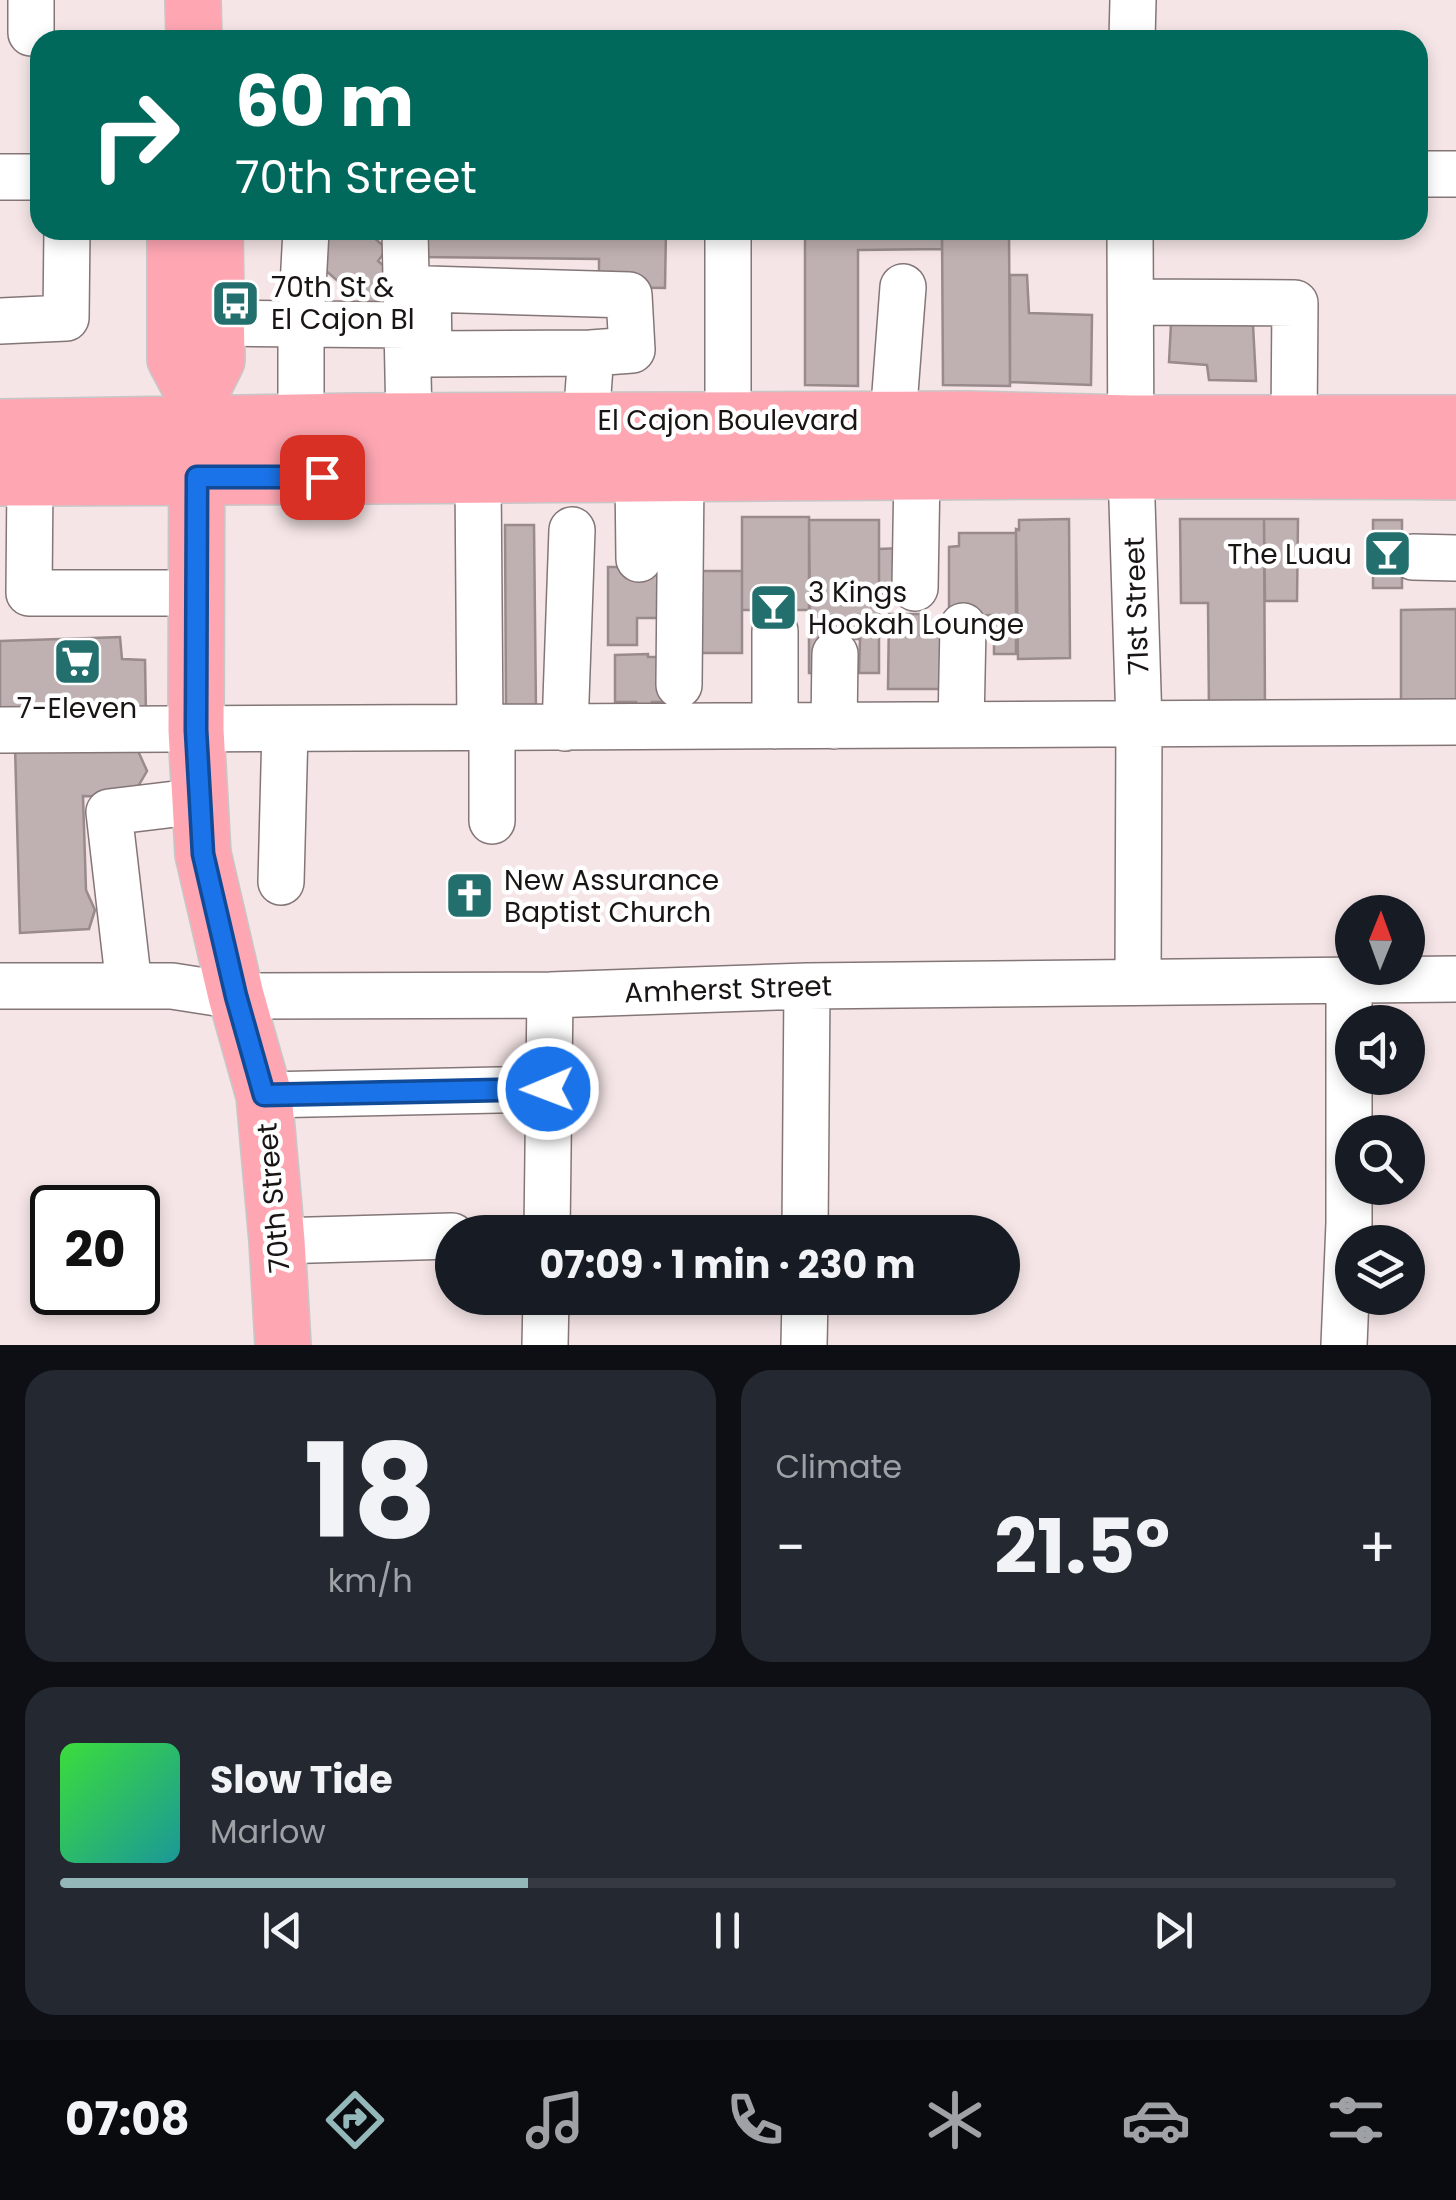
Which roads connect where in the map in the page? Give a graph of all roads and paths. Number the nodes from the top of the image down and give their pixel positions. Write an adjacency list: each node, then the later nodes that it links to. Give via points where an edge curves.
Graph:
1 (193, 0): 3 (main road)
2 (1132, 0): 4 (street)
3 (194, 30)
4 (1132, 30)
5 (1428, 174): 6 (street)
6 (1456, 174)
7 (0, 177): 8 (street)
8 (30, 177)
9 (67, 240): 18 (street, via 66,318)
10 (175, 240): 31 (main road, 70th Street, via 175,359)
11 (216, 240): 19 (main road, 70th Street)
12 (305, 240): 20 (street)
13 (405, 240): 21 (street)
14 (728, 240): 24 (street)
15 (1130, 240): 17 (street, 71st Street)
16 (903, 287): 25 (street)
17 (1130, 302): 28 (street, via 1295,302); 32 (street, 71st Street)
18 (0, 321)
19 (217, 323): 20 (street); 31 (main road, 70th Street, via 217,360)
20 (300, 324): 21 (street); 27 (street)
21 (407, 324): 26 (street)
22 (591, 353): 23 (street)
23 (586, 420): 24 (main road, El Cajon Boulevard); 26 (main road, El Cajon Boulevard)
24 (728, 420): 25 (main road, El Cajon Boulevard)
25 (892, 420): 32 (main road, El Cajon Boulevard)
26 (408, 421): 27 (main road, El Cajon Boulevard)
27 (301, 423): 31 (main road, El Cajon Boulevard)
28 (1294, 423): 29 (main road, El Cajon Boulevard); 32 (main road, El Cajon Boulevard)
29 (1456, 423)
30 (0, 427): 31 (main road, El Cajon Boulevard)
31 (197, 434): 36 (main road, El Cajon Boulevard); 37 (main road, El Cajon Boulevard); 41 (main road, 70th Street)
32 (1131, 446): 33 (main road, El Cajon Boulevard); 34 (main road, El Cajon Boulevard); 47 (street, 71st Street)
33 (916, 472): 35 (main road, El Cajon Boulevard); 40 (street)
34 (1456, 472)
35 (659, 474): 36 (main road, El Cajon Boulevard); 39 (street); 45 (street)
36 (478, 476): 51 (street)
37 (15, 478): 41 (street, via 29,593)
38 (572, 530): 52 (street)
39 (639, 559)
40 (914, 588)
41 (197, 592): 54 (main road, 70th Street)
42 (963, 626): 48 (street)
43 (775, 631): 49 (street)
44 (835, 654): 50 (street)
45 (679, 686)
46 (1456, 722): 47 (street)
47 (1139, 724): 48 (street); 62 (street, 71st Street)
48 (961, 725): 50 (street)
49 (774, 726): 50 (street); 52 (street)
50 (834, 726)
51 (486, 728): 52 (street); 55 (street); 57 (street)
52 (565, 728)
53 (0, 730): 54 (street)
54 (196, 730): 55 (street); 56 (main road, 70th Street)
55 (284, 730): 58 (street)
56 (200, 802): 65 (street, via 109,812); 68 (main road, 70th Street, via 203,854)
57 (492, 820)
58 (281, 882)
59 (1425, 979): 60 (street, Amherst Street)
60 (1456, 979)
61 (1335, 980): 62 (street, Amherst Street)
62 (1138, 982): 66 (street, Amherst Street)
63 (1349, 985): 80 (street)
64 (0, 986): 65 (street, Amherst Street)
65 (129, 986): 68 (street, Amherst Street)
66 (807, 986): 67 (street, Amherst Street); 72 (street)
67 (550, 995): 68 (street, Amherst Street); 69 (street)
68 (236, 996): 70 (main road, 70th Street)
69 (548, 1089): 70 (street); 71 (street)
70 (264, 1095): 74 (main road, 70th Street)
71 (547, 1215)
72 (805, 1215)
73 (435, 1236): 74 (street)
74 (277, 1241): 77 (main road, 70th Street)
75 (546, 1315): 78 (street)
76 (805, 1315): 79 (street)
77 (283, 1345)
78 (545, 1345)
79 (804, 1345)
80 (1344, 1345)

